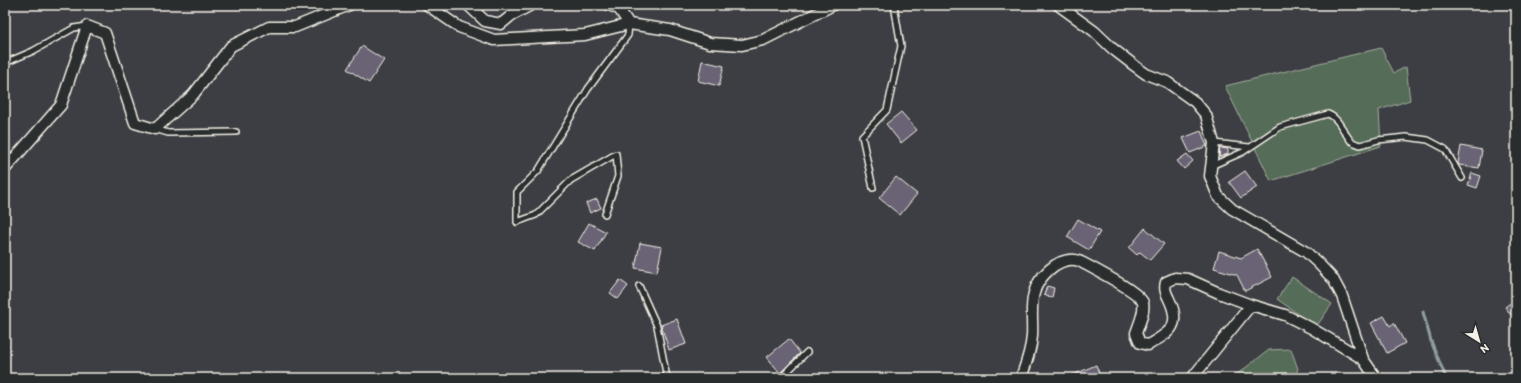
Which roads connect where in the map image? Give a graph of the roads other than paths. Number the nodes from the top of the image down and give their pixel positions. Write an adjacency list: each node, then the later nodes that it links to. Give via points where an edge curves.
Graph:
1 (349, 5): 13 (street, via 295,27 269,27 232,46 193,95)
2 (427, 5): 10 (street, via 459,27 494,40 585,35)
3 (468, 5): 4 (street, via 485,21 501,24)
4 (531, 5)
5 (609, 5): 9 (street)
6 (833, 5): 10 (street, via 763,40 742,45 710,43 670,30)
7 (894, 5): 20 (lane, via 900,46 887,110 862,136)
8 (1058, 5): 15 (street, via 1094,31 1134,66 1167,82 1195,102 1206,115)
9 (620, 7): 10 (street)
10 (629, 24): 21 (lane, via 628,35 588,89 538,171 518,192 517,222 536,215 571,180 616,154 618,176)
11 (87, 26): 12 (lane, via 74,28); 13 (street, via 105,33 134,123); 18 (street, via 61,105)
12 (5, 63)
13 (156, 129): 14 (lane, via 168,133)
14 (236, 132)
15 (1214, 143): 16 (lane); 17 (street)
16 (1249, 147): 17 (lane); 19 (lane, via 1280,127 1328,114 1340,124 1352,141 1360,145 1406,137 1428,140 1445,150)
17 (1211, 166): 25 (street, via 1210,176 1218,196 1232,209 1306,252 1332,279 1342,296)
18 (5, 169)
19 (1462, 178)
20 (873, 188)
21 (605, 214)
22 (640, 286): 26 (lane, via 657,326)
23 (1251, 305): 25 (street, via 1285,315); 28 (street, via 1188,279 1175,278 1166,282 1164,287 1176,318 1173,327 1148,345 1140,343 1136,333 1143,311 1142,299 1083,263 1074,260 1064,261 1050,269 1039,281 1034,293 1032,336); 29 (street)
24 (807, 352): 27 (lane)
25 (1363, 359): 30 (street)
26 (666, 378)
27 (781, 378)
28 (1021, 378)
29 (1192, 378)
30 (1378, 378)

